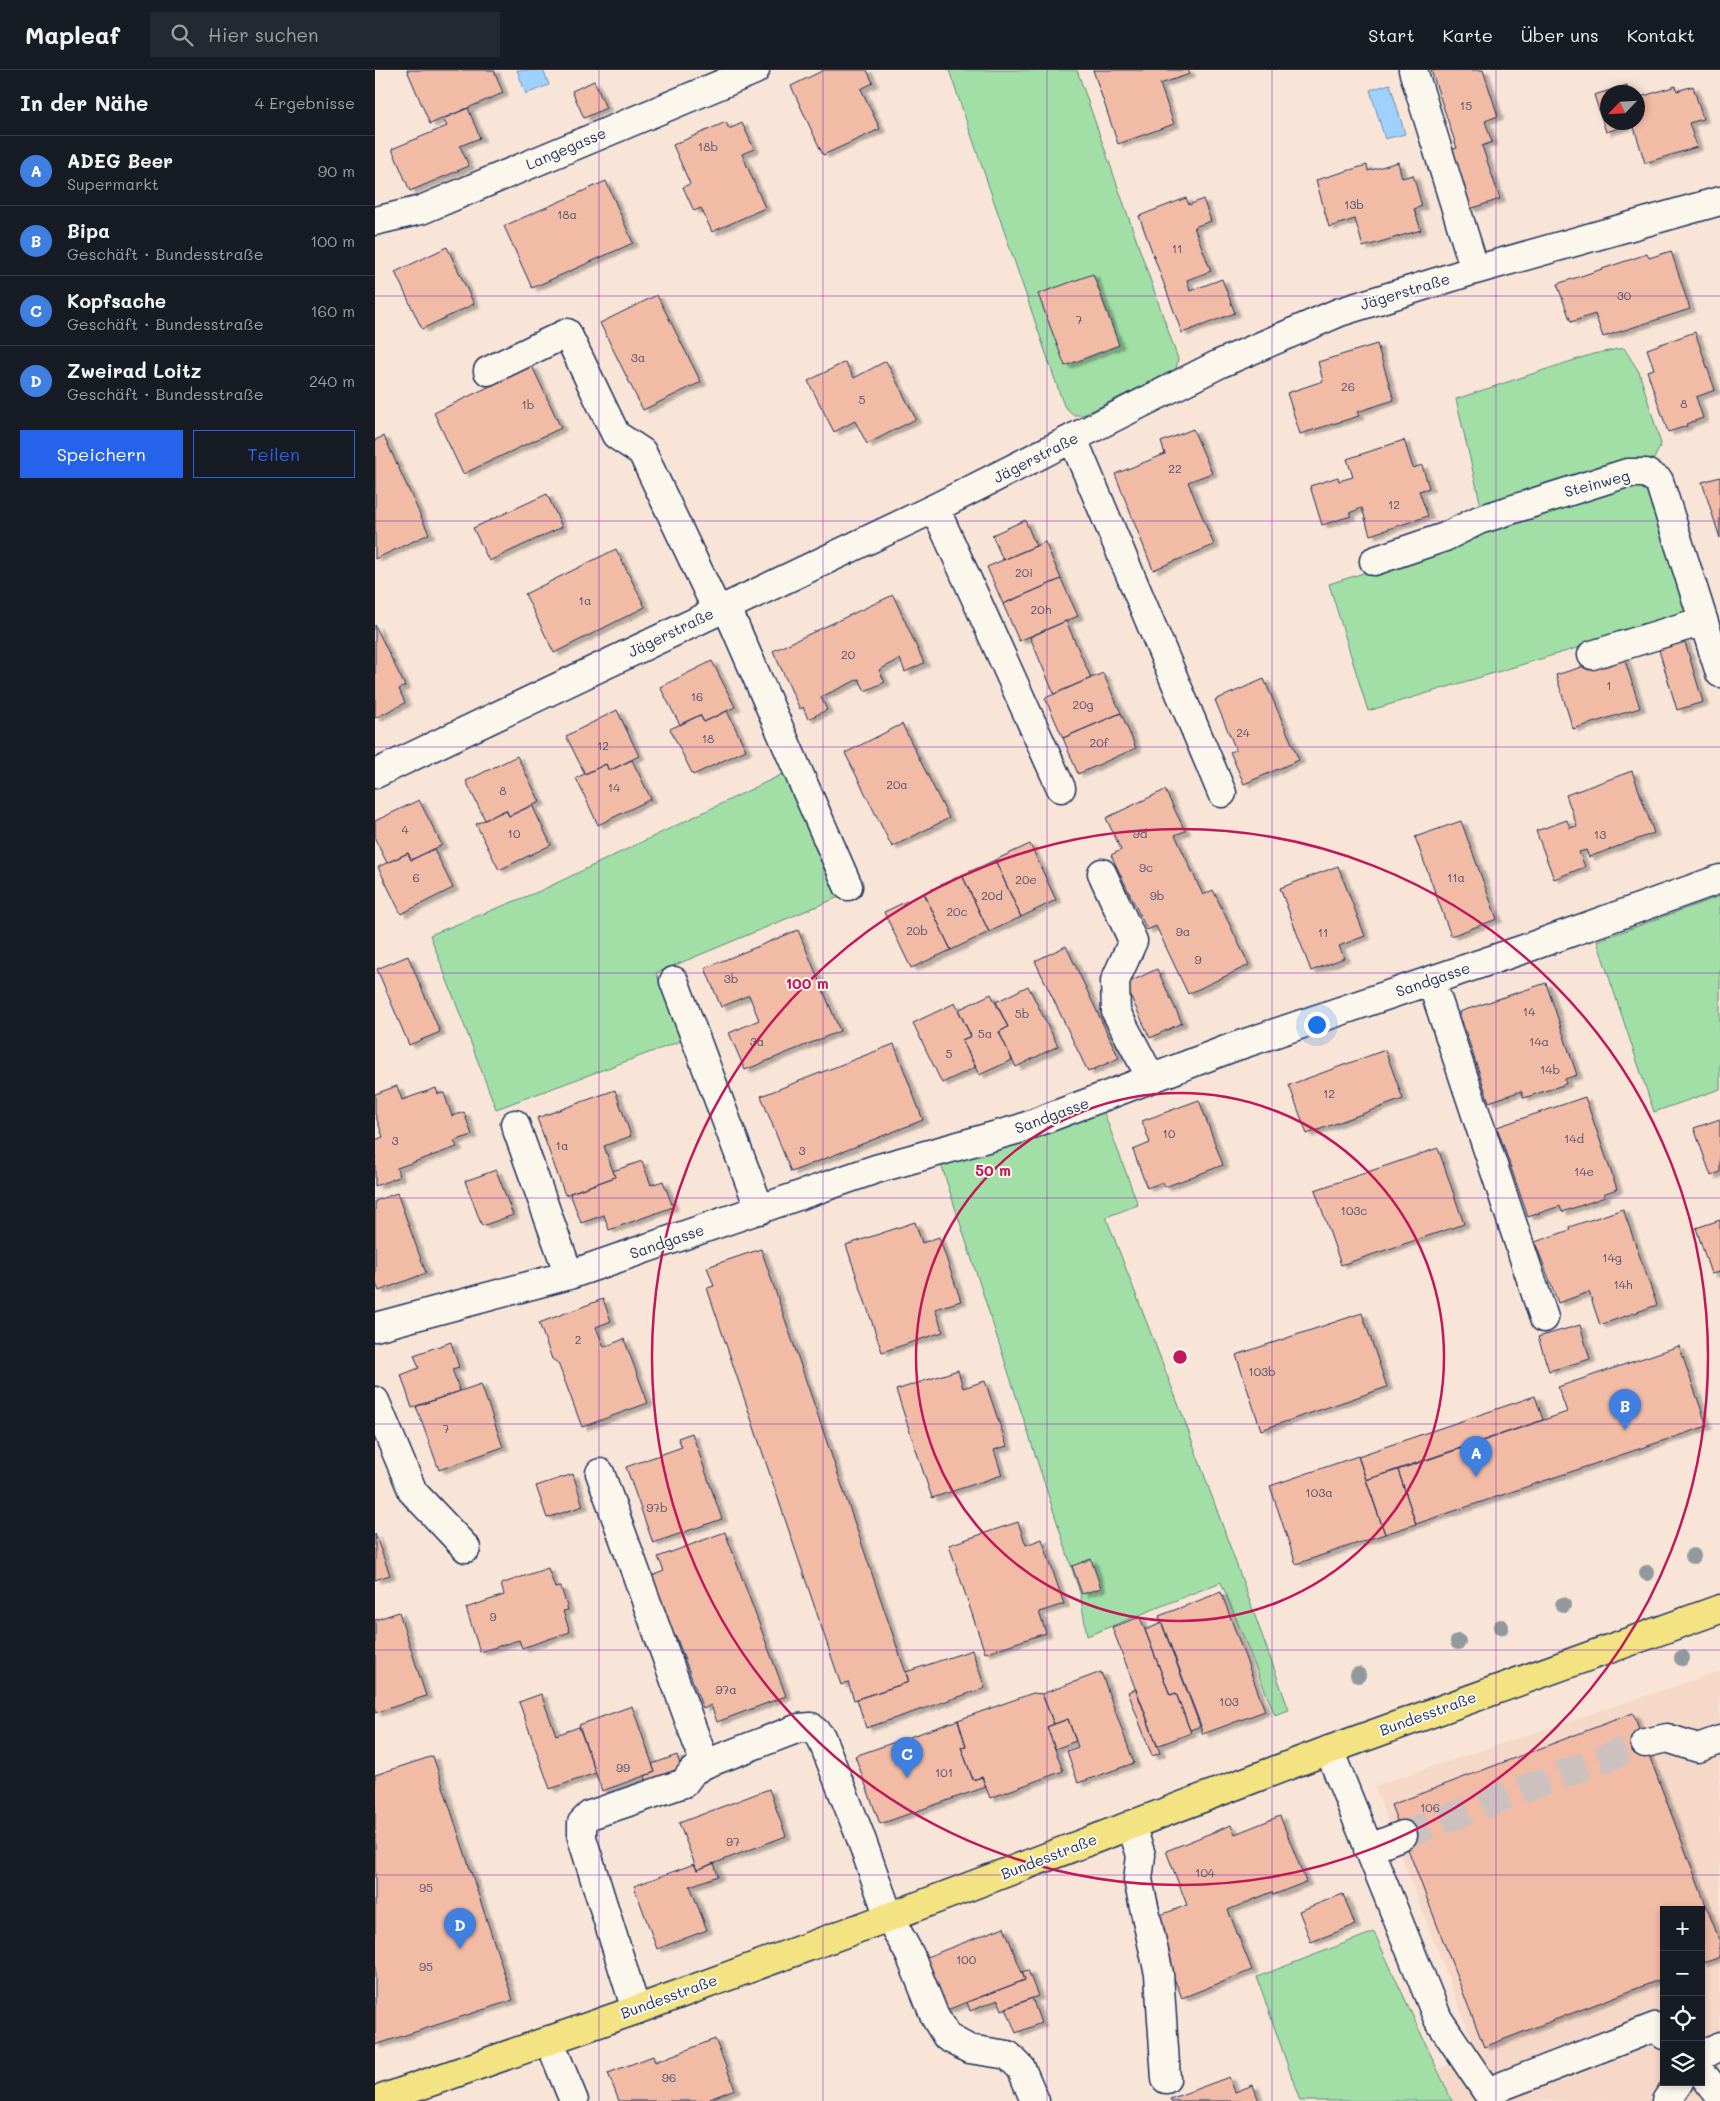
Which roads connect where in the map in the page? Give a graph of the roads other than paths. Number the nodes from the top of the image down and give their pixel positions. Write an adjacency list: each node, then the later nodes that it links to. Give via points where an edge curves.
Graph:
1 (755, 70): 4 (street, Langegasse, via 421,210)
2 (1413, 70): 5 (street)
3 (1720, 201): 5 (street, Jägerstraße)
4 (375, 221)
5 (1475, 270): 7 (street, Jägerstraße, via 1323,319 1219,364)
6 (488, 371): 10 (street, via 567,333 616,435 642,452)
7 (1073, 440): 8 (street, Jägerstraße); 16 (street)
8 (935, 508): 10 (street, Jägerstraße); 15 (street)
9 (1374, 561): 11 (street, Steinweg, via 1445,537 1479,520 1627,473 1646,473 1659,481)
10 (722, 608): 14 (street, Jägerstraße); 19 (street)
11 (1703, 621): 12 (street); 13 (street, Steinweg)
12 (1592, 655)
13 (1720, 673)
14 (375, 774)
15 (1061, 788)
16 (1222, 794)
17 (1102, 874): 22 (street, via 1133,941 1115,981 1117,1012)
18 (1720, 879): 20 (street, Sandgasse)
19 (848, 886)
20 (1431, 980): 22 (street, Sandgasse); 26 (street)
21 (674, 981): 24 (street)
22 (1151, 1078): 24 (street, Sandgasse, via 1019,1129 876,1170)
23 (515, 1124): 25 (street)
24 (760, 1210): 25 (street, Sandgasse)
25 (569, 1275): 27 (street, Sandgasse)
26 (1544, 1318)
27 (375, 1327)
28 (375, 1401): 30 (street, via 413,1492)
29 (600, 1473): 35 (street)
30 (466, 1548)
31 (1720, 1609): 34 (main road, Bundesstraße)
32 (1720, 1740): 33 (street, via 1698,1748 1667,1738)
33 (1645, 1743)
34 (1329, 1750): 36 (main road, Bundesstraße); 38 (street)
35 (705, 1764): 39 (street, via 799,1728 811,1727 821,1737); 40 (street, via 693,1771 684,1783 590,1815 582,1823 582,1838)
36 (1131, 1825): 39 (main road, Bundesstraße); 46 (street, via 1141,1855 1138,1880 1159,1974)
37 (1403, 1835): 38 (street)
38 (1368, 1849): 41 (street, via 1438,2019 1487,2092 1655,2027)
39 (889, 1917): 40 (main road, Bundesstraße); 51 (street, via 947,2037 969,2049 1008,2055 1021,2068)
40 (636, 2010): 42 (main road, Bundesstraße)
41 (1660, 2031)
42 (549, 2040): 49 (main road, Bundesstraße); 50 (street)
43 (1720, 2046): 44 (street)
44 (1705, 2054)
45 (1705, 2077): 48 (street)
46 (1166, 2079)
47 (1676, 2086): 52 (street)
48 (1720, 2096)
49 (376, 2101)
50 (575, 2101)
51 (1035, 2101)
52 (1666, 2101)

